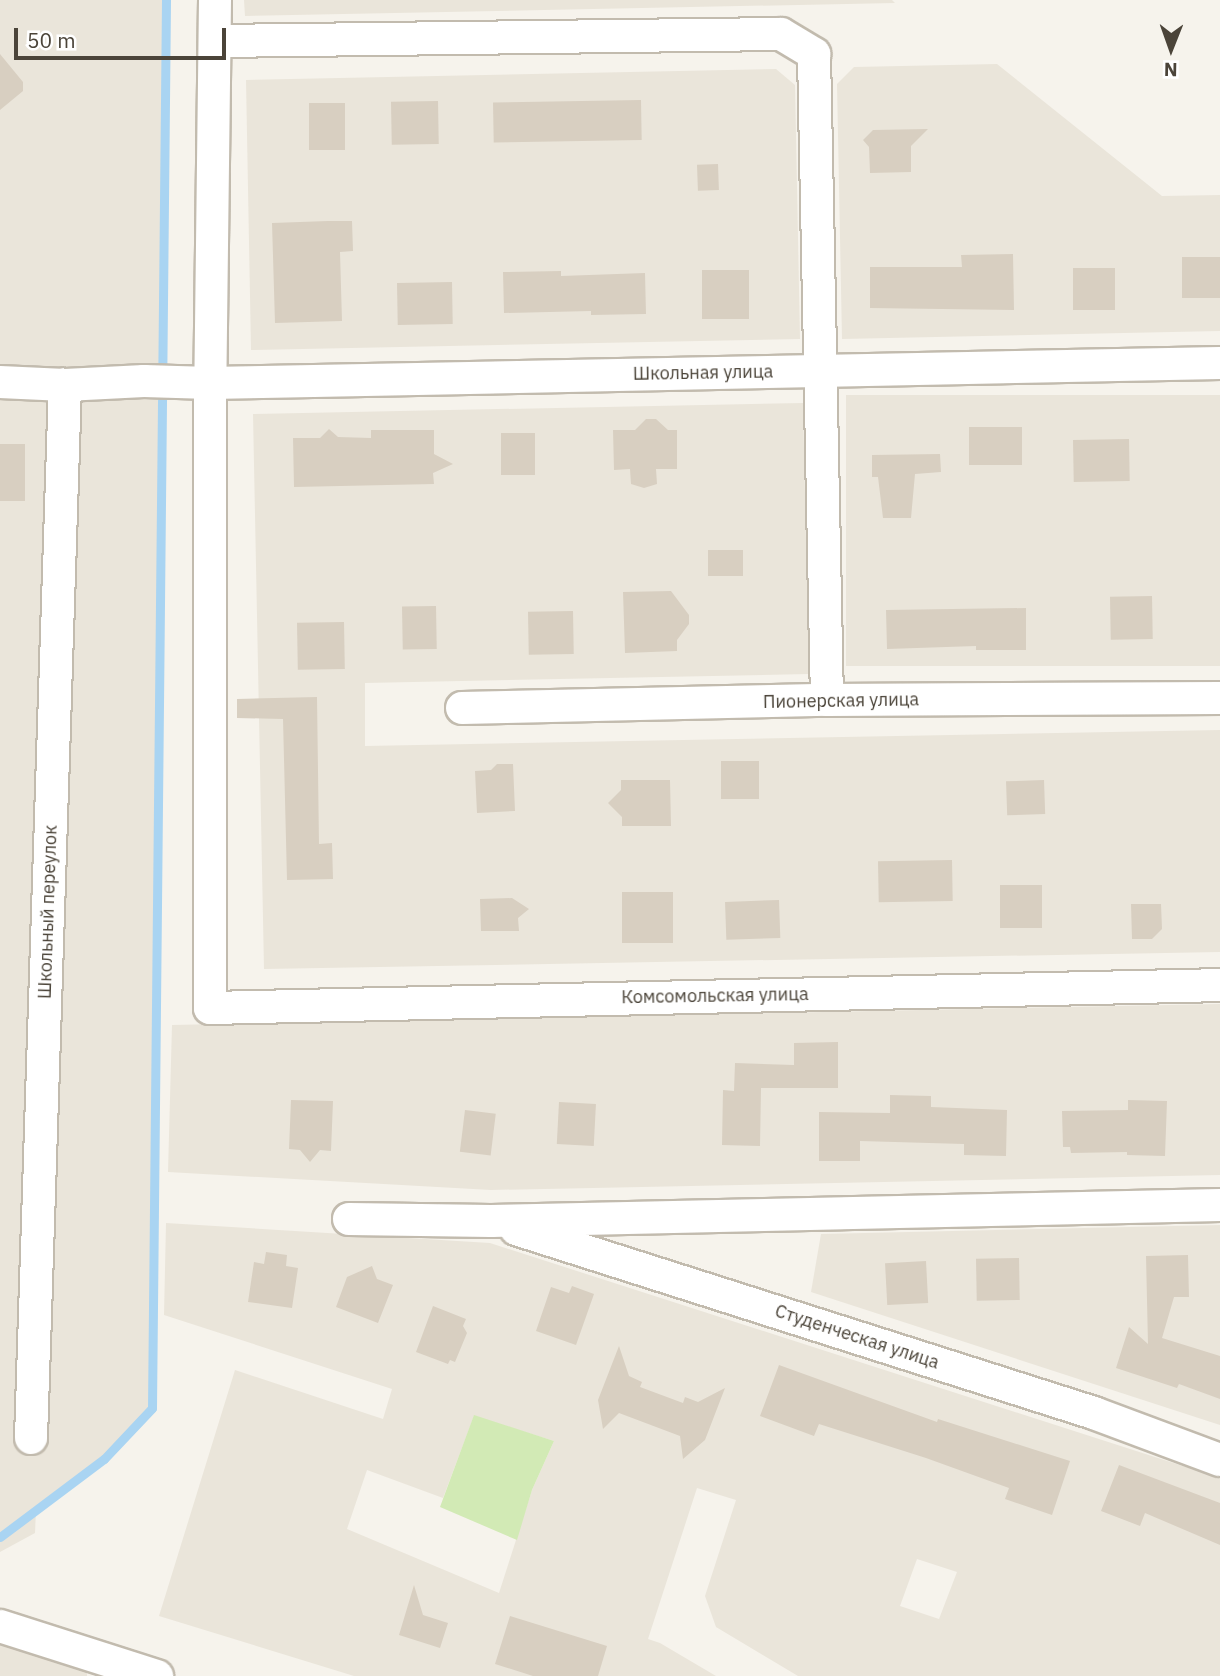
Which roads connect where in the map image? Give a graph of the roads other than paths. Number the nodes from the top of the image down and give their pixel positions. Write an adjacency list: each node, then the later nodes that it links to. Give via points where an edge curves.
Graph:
1 (215, 0): 2 (street)
2 (216, 41): 4 (street, via 781,34 814,54); 6 (street)
3 (1220, 363): 4 (street, Школьная улица)
4 (820, 371): 6 (street, Школьная улица); 9 (street)
5 (0, 382): 7 (street)
6 (198, 383): 7 (street, Школьная улица); 11 (street, Комсомольская улица, via 211,1008)
7 (65, 386): 15 (street, Школьный переулок)
8 (1220, 698): 9 (street, Пионерская улица)
9 (827, 700): 10 (street, Пионерская улица)
10 (462, 708)
11 (1220, 985)
12 (1220, 1205): 14 (street)
13 (349, 1219): 14 (street)
14 (491, 1221): 16 (street, Студенческая улица, via 1094,1412)
15 (31, 1438)
16 (1220, 1460)
17 (0, 1626): 18 (street)
18 (157, 1676)

